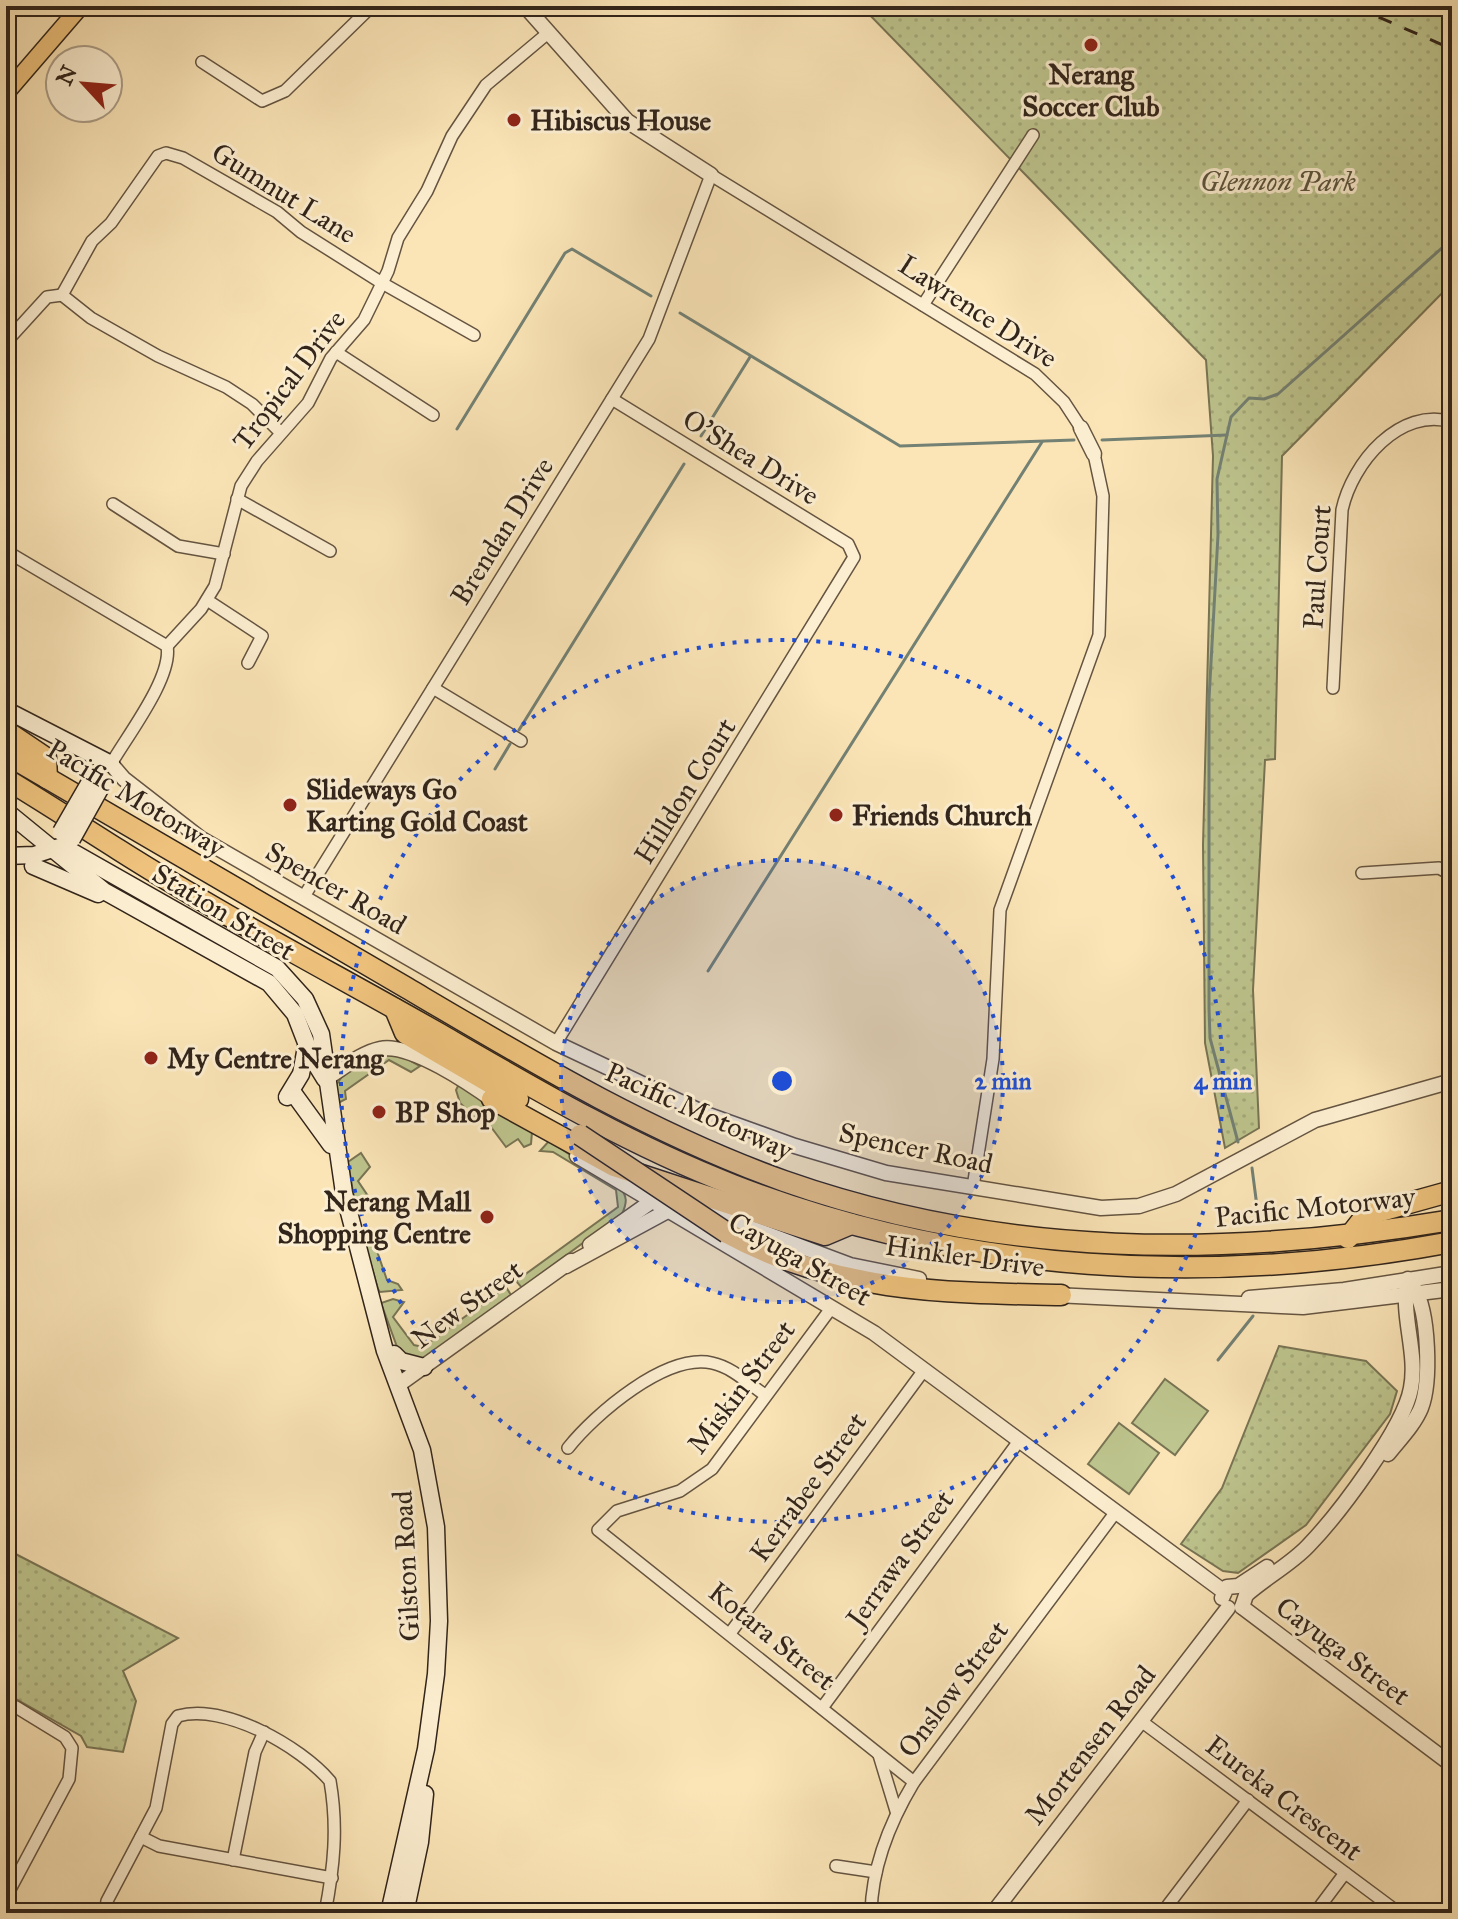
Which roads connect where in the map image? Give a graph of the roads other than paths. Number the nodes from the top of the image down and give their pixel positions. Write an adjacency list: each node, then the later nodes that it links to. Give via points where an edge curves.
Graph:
1 (81, 6): 6 (main road)
2 (372, 6): 5 (street, via 285,91 262,101)
3 (525, 6): 4 (street, Lawrence Drive)
4 (548, 33): 8 (street, Lawrence Drive, via 627,121); 9 (street, Tropical Drive, via 486,85 452,136 398,238)
5 (202, 62)
6 (6, 93)
7 (1029, 140): 11 (street)
8 (711, 175): 11 (street, Lawrence Drive); 15 (street, Brendan Drive, via 661,316)
9 (382, 283): 10 (street, Gumnut Lane, via 277,212 166,153 158,156 92,241); 12 (street, Gumnut Lane); 14 (street, Tropical Drive, via 364,320)
10 (62, 295): 13 (street, via 47,297); 19 (street, via 158,356 231,390)
11 (923, 305): 18 (street, Lawrence Drive, via 1035,374)
12 (474, 335)
13 (6, 342)
14 (336, 352): 16 (street); 19 (street, Tropical Drive, via 308,403)
15 (612, 399): 26 (street, O'Shea Drive, via 848,544); 30 (street, Brendan Drive)
16 (433, 415)
17 (1452, 422): 31 (street, Paul Court, via 1433,418 1401,426 1350,484 1342,510)
18 (1081, 428): 20 (street, Lawrence Drive)
19 (280, 432): 21 (street, Tropical Drive)
20 (1094, 454): 56 (street, Lawrence Drive, via 1103,509 1099,635 1000,910 993,1059)
21 (237, 499): 24 (street); 25 (street, Tropical Drive)
22 (113, 504): 25 (street, via 178,546)
23 (6, 551): 28 (street)
24 (330, 551)
25 (224, 554): 27 (street, Tropical Drive)
26 (853, 563): 50 (street, Hilldon Court)
27 (207, 600): 28 (street, Tropical Drive); 29 (street, via 262,636)
28 (167, 646): 36 (street, via 169,661)
29 (248, 663)
30 (433, 688): 34 (street); 46 (street, Brendan Drive)
31 (1333, 688)
32 (6, 710): 36 (main road)
33 (6, 731): 37 (highway, via 46,758)
34 (521, 741)
35 (6, 754): 37 (highway, Pacific Motorway)
36 (111, 764): 41 (main road, bridge); 46 (street, Spencer Road, via 200,838)
37 (47, 778): 64 (highway, Pacific Motorway, via 568,1082 666,1133 786,1181 938,1222 1074,1242 1208,1247)
38 (6, 779): 48 (highway, Pacific Motorway)
39 (6, 811): 40 (main road)
40 (26, 826): 41 (main road); 42 (main road, via 22,844)
41 (60, 846): 42 (main road); 43 (main road); 47 (main road, Station Street, via 94,884); 51 (main road, Station Street, via 285,975 319,1027)
42 (6, 857): 43 (main road)
43 (33, 866): 47 (main road)
44 (1362, 873): 45 (street, via 1439,868)
45 (1452, 875)
46 (303, 898): 50 (street, Spencer Road)
47 (127, 904): 49 (main road, Station Street, via 269,983 295,1014)
48 (395, 1009): 63 (highway, Pacific Motorway, via 629,1140 733,1185); 71 (highway, bridge, via 405,1033 580,1135 727,1233 794,1263 879,1286)
49 (306, 1043): 51 (main road, Station Street); 54 (main road, via 303,1070 290,1095 322,1128)
50 (556, 1043): 56 (street, Spencer Road, via 663,1097 749,1131 886,1173)
51 (325, 1079): 53 (street, Cayuga Street, via 375,1050 395,1049); 54 (main road, Gilston Road)
52 (1452, 1081): 56 (street, Spencer Road, via 1345,1109 1273,1140 1176,1194 1139,1206 1101,1208)
53 (492, 1099): 55 (street, Cayuga Street); 63 (highway, via 577,1149 623,1169 825,1235)
54 (338, 1157): 65 (main road, Gilston Road)
55 (626, 1186): 58 (street, Cayuga Street); 61 (street)
56 (973, 1187)
57 (1452, 1191): 64 (highway, via 1366,1215)
58 (650, 1202): 59 (street, Cayuga Street); 60 (street, Hinkler Drive, via 679,1198); 61 (street, New Street)
59 (665, 1211): 60 (street, Hinkler Drive); 67 (street, New Street); 75 (street, Cayuga Street)
60 (708, 1212): 71 (street, Hinkler Drive, via 870,1270)
61 (629, 1216): 67 (street, New Street)
62 (1452, 1220): 64 (highway, Pacific Motorway)
63 (851, 1224): 66 (highway, Pacific Motorway, via 978,1251 1150,1269 1279,1266)
64 (1348, 1238)
65 (356, 1241): 78 (main road, Gilston Road); 81 (main road, Gilston Road)
66 (1452, 1242)
67 (566, 1266): 79 (street, New Street)
68 (1452, 1273): 69 (street, Hinkler Drive)
69 (1408, 1279): 72 (street, Mortensen Road); 74 (street, Hinkler Drive)
70 (1450, 1290): 72 (street, Hinkler Drive); 76 (street, via 1434,1299)
71 (1061, 1295): 74 (street, Hinkler Drive)
72 (1411, 1295): 73 (street, Hinkler Drive); 76 (street, Mortensen Road); 77 (street, Mortensen Road)
73 (1378, 1300): 74 (street, Hinkler Drive, via 1303,1307); 77 (street)
74 (1225, 1302)
75 (832, 1307): 80 (street, Cayuga Street); 82 (street, Miskin Street)
76 (1423, 1322): 85 (street, Mortensen Road, via 1427,1366 1421,1408)
77 (1409, 1332): 85 (street, Mortensen Road, via 1412,1377 1403,1418)
78 (394, 1354): 79 (main road); 81 (main road, Gilston Road)
79 (424, 1367): 81 (street, New Street)
80 (924, 1370): 83 (street, Cayuga Street); 89 (street, Kerrabee Street)
81 (398, 1385): 94 (main road, Gilston Road, via 422,1450 436,1527 439,1621)
82 (765, 1395): 84 (street, via 712,1363 664,1368 582,1430); 87 (street, Miskin Street, via 701,1479 617,1511)
83 (1019, 1441): 86 (street, Cayuga Street); 91 (street, Jerrawa Street)
84 (568, 1448)
85 (1350, 1496): 88 (street, Mortensen Road, via 1308,1546)
86 (1115, 1513): 88 (street, Cayuga Street, via 1223,1591 1222,1601); 97 (street, Onslow Street)
87 (598, 1530): 89 (street, Kotara Street)
88 (1239, 1599): 92 (street, Mortensen Road); 96 (street, Cayuga Street)
89 (731, 1632): 91 (street, Kotara Street)
90 (6, 1705): 106 (street, via 65,1737 72,1748 69,1779)
91 (822, 1708): 95 (street, Kotara Street)
92 (1141, 1721): 98 (street, Eureka Crescent); 112 (street, Mortensen Road)
93 (264, 1732): 100 (street, via 229,1719 190,1712 178,1716 156,1808); 101 (street, via 255,1752); 105 (street, via 330,1781 336,1819)
94 (426, 1749): 109 (main road, Gilston Road); 110 (main road, Gilston Road, via 420,1842)
95 (878, 1754): 97 (street, Kotara Street); 99 (street)
96 (1452, 1765)
97 (914, 1782): 99 (street, Onslow Street)
98 (1248, 1800): 104 (street, Eureka Crescent); 113 (street)
99 (896, 1811): 103 (street, Onslow Street)
100 (141, 1837): 101 (street, via 159,1846); 107 (street)
101 (233, 1860): 105 (street)
102 (836, 1866): 103 (street)
103 (876, 1872): 111 (street, Onslow Street)
104 (1345, 1873): 114 (street); 115 (street, Eureka Crescent)
105 (332, 1878): 108 (street)
106 (6, 1897)
107 (105, 1913)
108 (325, 1913)
109 (389, 1913)
110 (405, 1913)
111 (871, 1913)
112 (993, 1913)
113 (1162, 1913)
114 (1315, 1913)
115 (1399, 1913)

